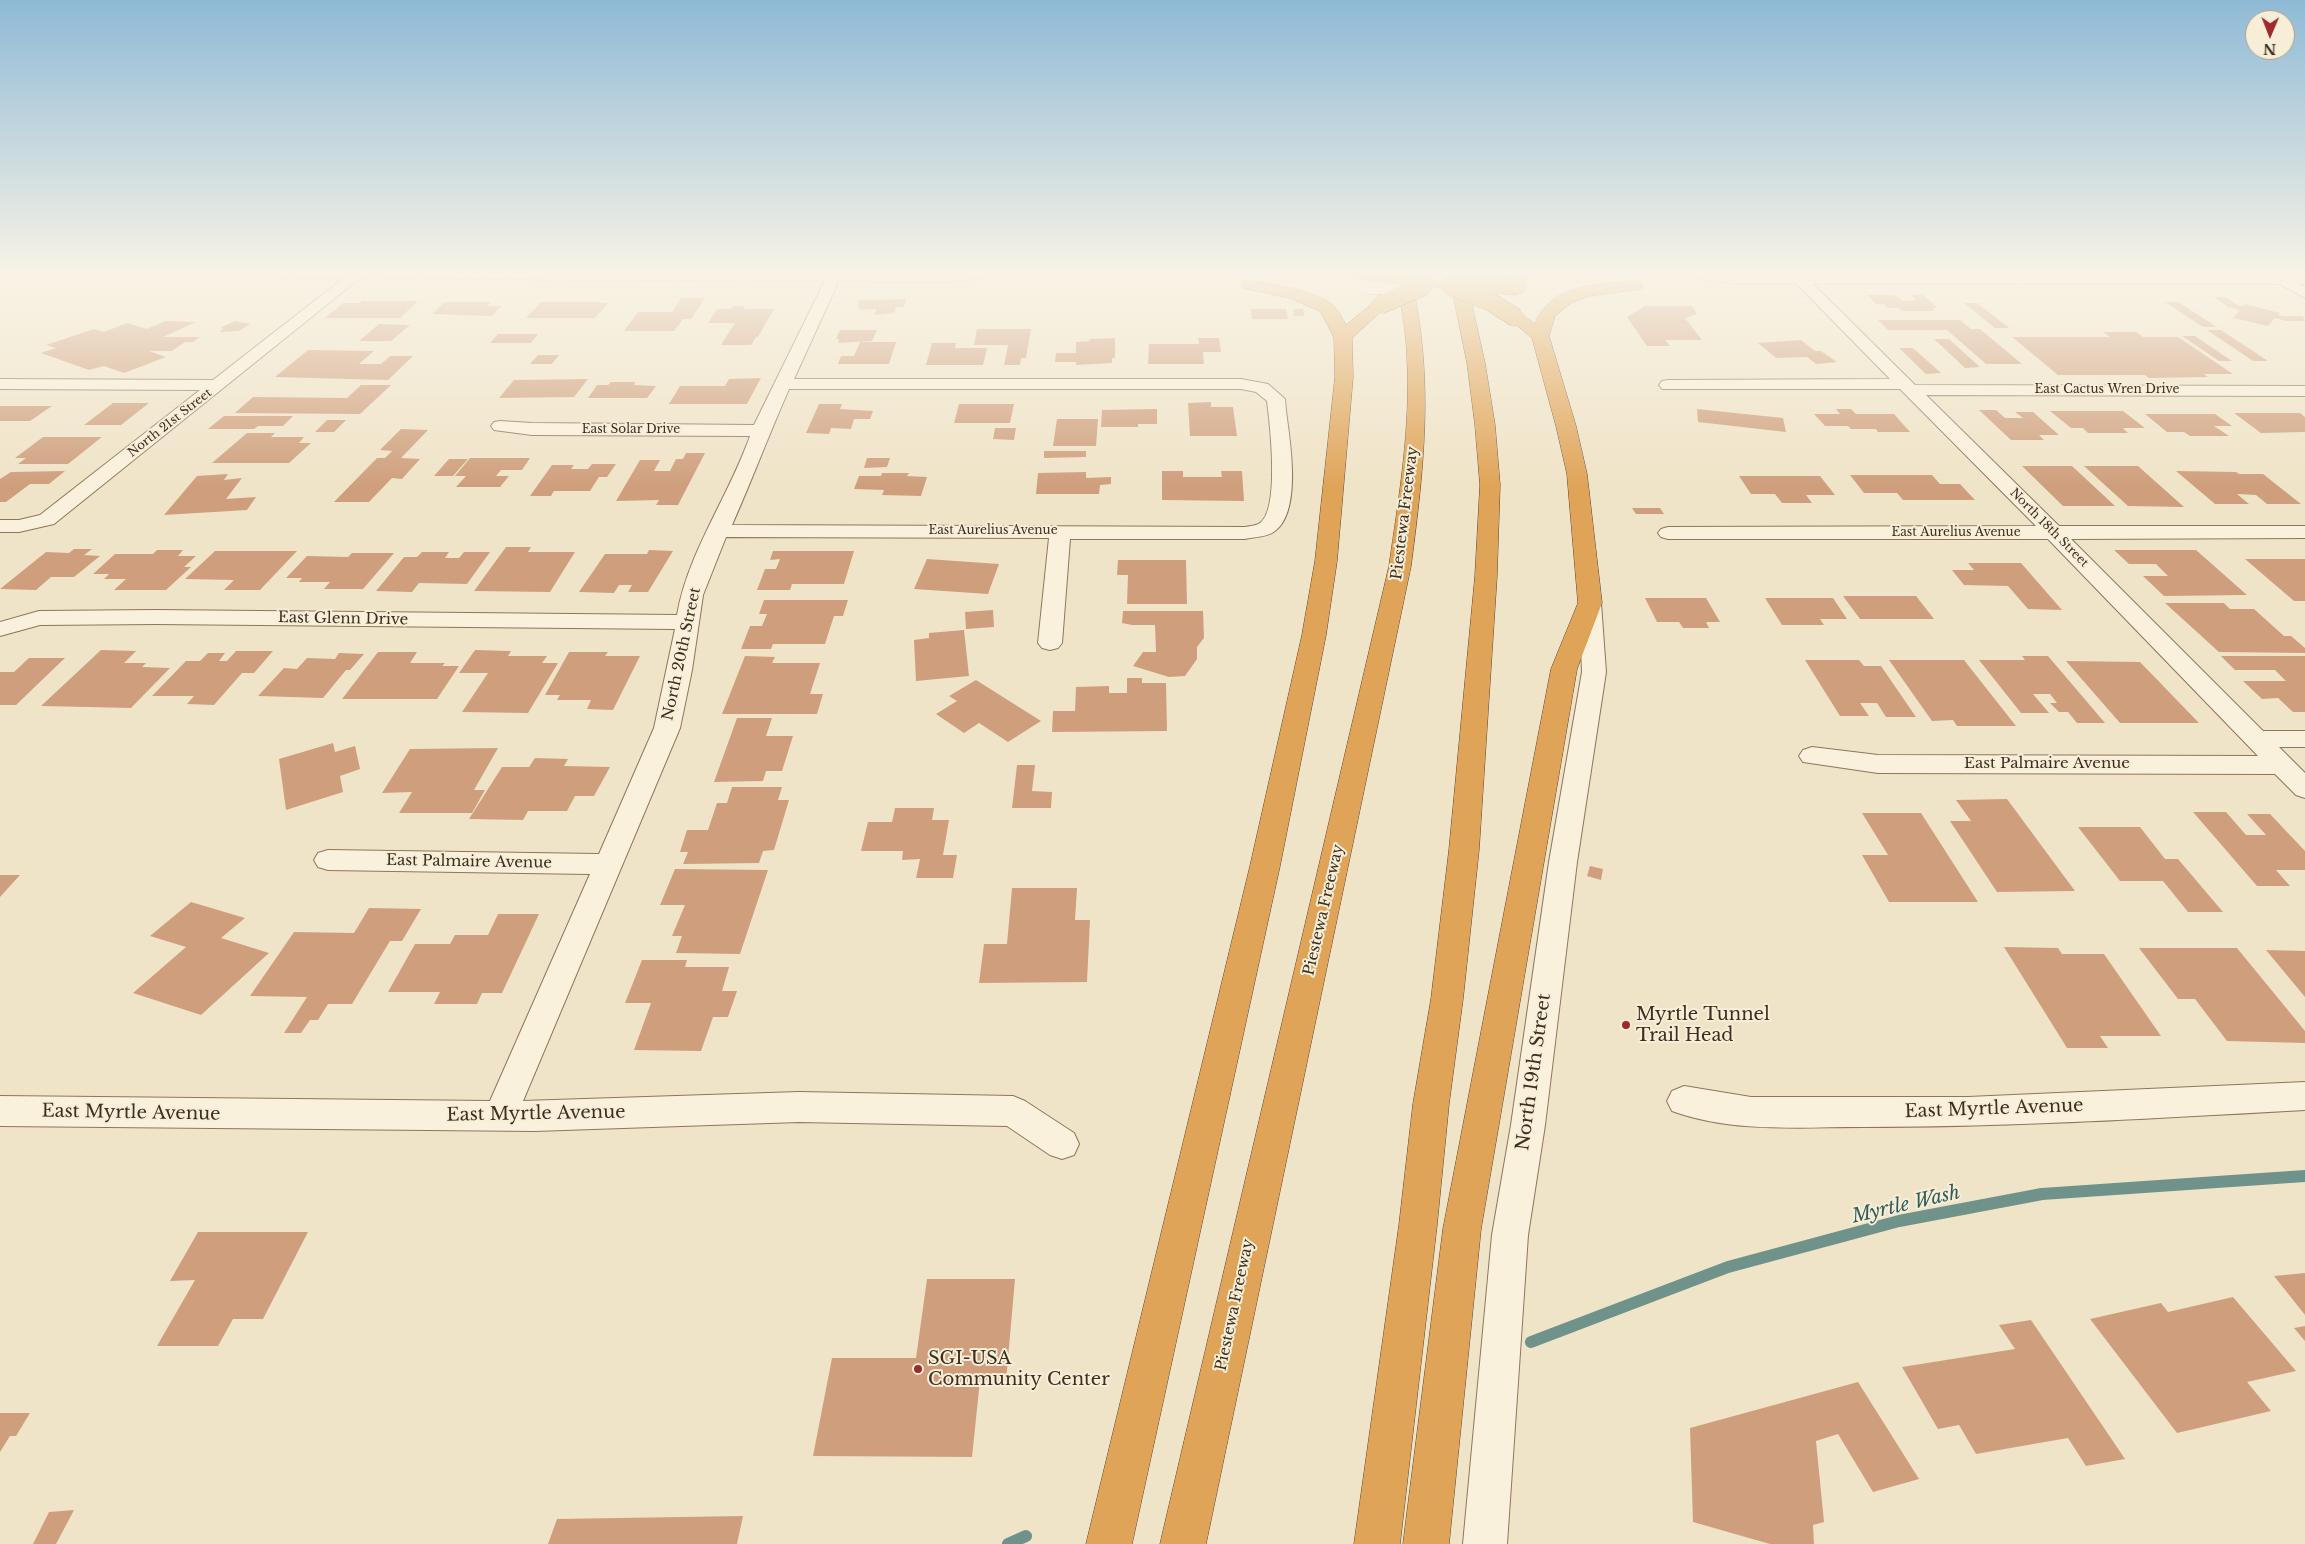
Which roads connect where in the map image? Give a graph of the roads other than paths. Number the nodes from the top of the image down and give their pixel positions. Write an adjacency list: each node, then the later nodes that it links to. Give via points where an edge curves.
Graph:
1 (272, 342): 10 (street, North 21st Street)
2 (804, 342): 9 (street, North 20th Street)
3 (1343, 342): 39 (highway, via 1344,377 1338,445 1326,561 1314,635 1265,866)
4 (1420, 342): 40 (highway, Piestewa Freeway, via 1416,357 1416,419 1410,493 1400,566)
5 (1466, 342): 41 (highway, via 1476,363 1485,424 1490,485 1486,576 1464,850)
6 (1542, 342): 23 (highway, via 1577,474)
7 (1861, 342): 12 (street, North 18th Street)
8 (0, 384): 10 (street)
9 (785, 384): 15 (street, North 20th Street); 18 (street, East Aurelius Avenue, via 1241,384 1262,388 1276,398 1282,448 1278,515 1267,528 1245,533)
10 (218, 385): 16 (street, North 21st Street)
11 (1668, 385): 12 (street, East Cactus Wren Drive)
12 (1906, 387): 13 (street, East Cactus Wren Drive); 20 (street, North 18th Street)
13 (2305, 391)
14 (500, 426): 15 (street, East Solar Drive)
15 (761, 431): 19 (street, North 20th Street, via 749,466)
16 (47, 520): 17 (street)
17 (0, 526)
18 (1060, 531): 19 (street, East Aurelius Avenue); 26 (street)
19 (717, 532): 24 (street, North 20th Street, via 692,595)
20 (2054, 532): 21 (street, East Aurelius Avenue); 22 (street, East Aurelius Avenue); 27 (street, North 18th Street)
21 (2305, 532)
22 (1668, 533)
23 (1590, 603): 42 (highway, via 1564,669 1462,1230); 43 (street, North 19th Street, via 1594,672 1563,862 1510,1235)
24 (687, 622): 25 (street, East Glenn Drive, via 38,618); 33 (street, North 20th Street, via 667,728)
25 (0, 629)
26 (1050, 643)
27 (2257, 739): 28 (street); 30 (street, North 18th Street)
28 (2305, 739)
29 (1812, 756): 30 (street, East Palmaire Avenue, via 1878,764)
30 (2281, 765): 31 (street, North 18th Street)
31 (2305, 789)
32 (328, 860): 33 (street, East Palmaire Avenue)
33 (610, 864): 37 (street, North 20th Street)
34 (2305, 1096): 35 (street, East Myrtle Avenue, via 1968,1112 1751,1112)
35 (1684, 1101)
36 (0, 1111): 37 (street, East Myrtle Avenue)
37 (500, 1116): 38 (street, East Myrtle Avenue, via 799,1107 1013,1111)
38 (1062, 1144)
39 (1109, 1544)
40 (1182, 1544)
41 (1377, 1544)
42 (1426, 1544)
43 (1486, 1544)

